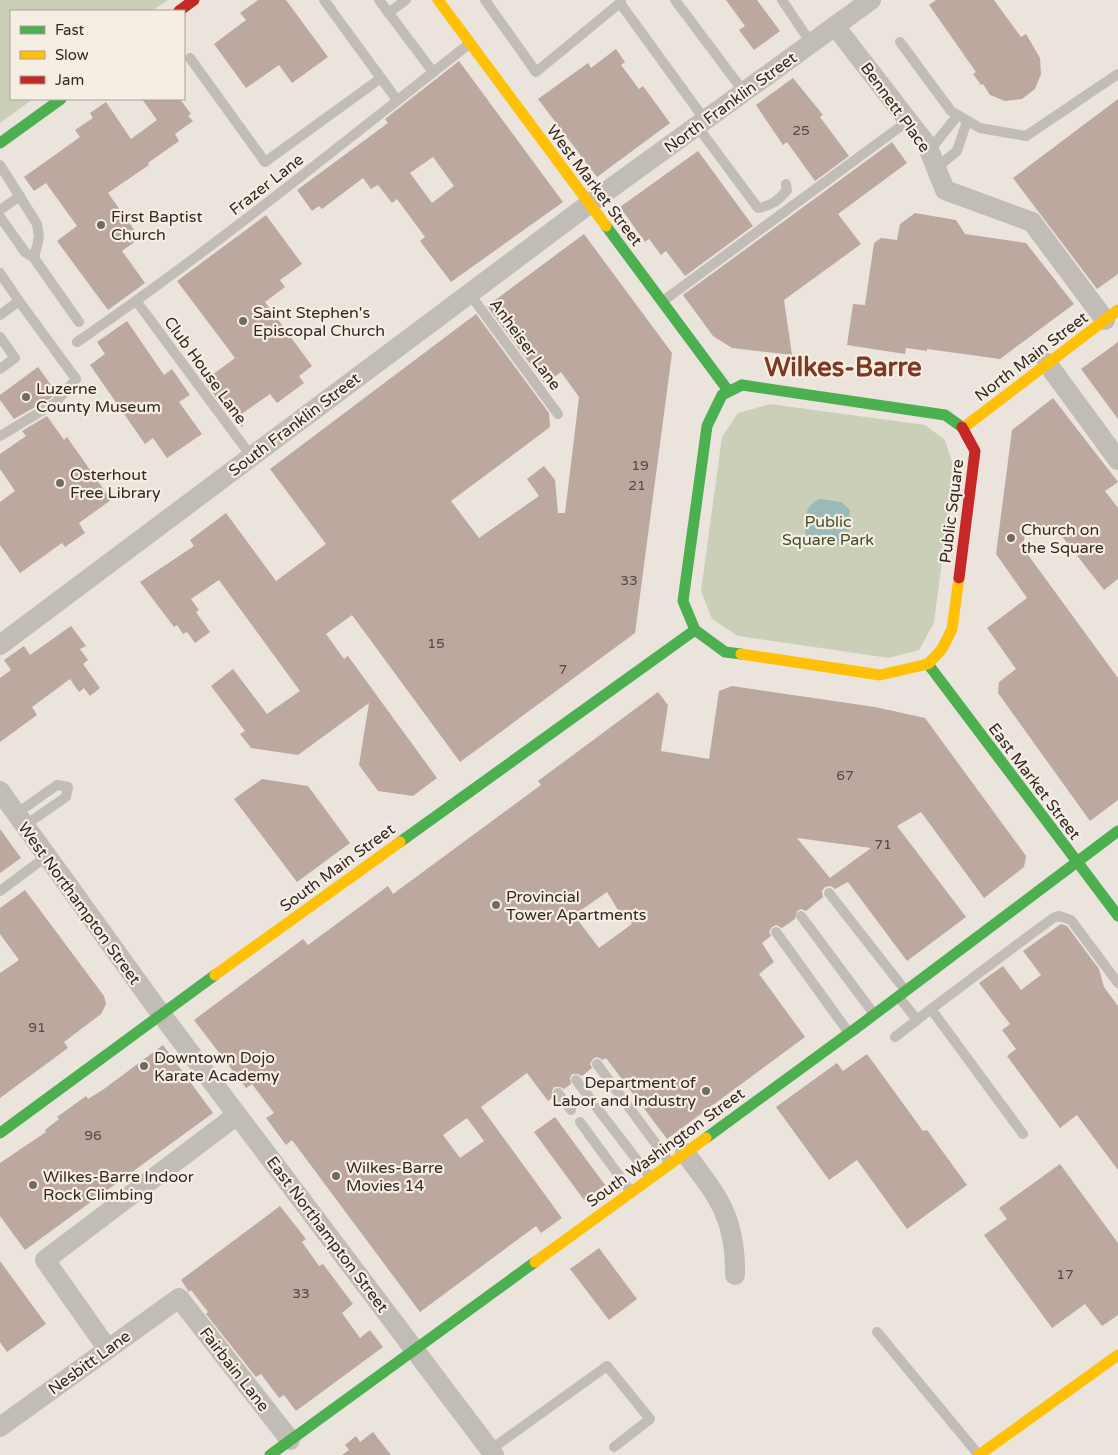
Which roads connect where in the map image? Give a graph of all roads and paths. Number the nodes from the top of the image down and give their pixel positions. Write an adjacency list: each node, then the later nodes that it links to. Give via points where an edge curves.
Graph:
1 (194, 0): 11 (street)
2 (324, 0): 20 (lane)
3 (379, 0): 12 (lane)
4 (406, 0): 12 (lane)
5 (438, 0): 15 (street, West Market Street)
6 (486, 0): 9 (lane, via 536,72)
7 (675, 0): 21 (lane)
8 (782, 0): 16 (lane)
9 (620, 1): 27 (lane)
10 (857, 4): 13 (street, North Franklin Street)
11 (180, 10)
12 (388, 13): 18 (lane)
13 (835, 26): 16 (street, North Franklin Street); 25 (street, Bennett Place)
14 (900, 42): 24 (lane, via 951,111)
15 (469, 43): 18 (lane, Frazer Lane); 33 (street, West Market Street)
16 (811, 43): 21 (street, North Franklin Street)
17 (190, 58): 20 (lane, via 265,162)
18 (432, 72): 23 (lane, Frazer Lane)
19 (1118, 74): 26 (lane, via 1026,136 980,128)
20 (380, 78): 23 (lane)
21 (744, 92): 27 (street, North Franklin Street)
22 (59, 100): 28 (street)
23 (397, 100): 40 (lane, Frazer Lane)
24 (958, 115): 26 (lane); 29 (lane)
25 (908, 121): 29 (street, Bennett Place); 41 (lane)
26 (967, 121): 29 (lane, via 957,151)
27 (701, 123): 31 (lane, via 758,208 779,200 787,190); 33 (street, North Franklin Street)
28 (1, 143)
29 (933, 159): 43 (street, Bennett Place, via 945,190 1032,222)
30 (0, 165): 32 (lane)
31 (786, 184)
32 (20, 196): 34 (lane); 36 (lane, via 37,224 39,237)
33 (589, 204): 38 (street, South Franklin Street); 41 (street, West Market Street)
34 (0, 210)
35 (0, 217): 36 (lane, via 25,252)
36 (34, 258): 44 (lane)
37 (0, 273): 39 (lane)
38 (469, 293): 50 (lane, Anheiser Lane); 53 (street, South Franklin Street)
39 (19, 301): 42 (lane); 52 (lane, via 76,379 55,403)
40 (137, 302): 46 (lane, Frazer Lane); 53 (lane, Club House Lane)
41 (662, 302): 49 (street, West Market Street)
42 (0, 315)
43 (1112, 315): 47 (street, North Main Street)
44 (79, 322)
45 (0, 337): 48 (lane, via 15,358)
46 (77, 342)
47 (1047, 363): 51 (street, North Main Street); 54 (street)
48 (0, 369)
49 (727, 389): 51 (street, Public Square, via 742,385 945,415); 55 (street, via 716,402 707,426 683,601)
50 (558, 414)
51 (963, 428): 57 (street, Public Square, via 975,451 952,629 942,649)
52 (0, 436)
53 (251, 456): 56 (street, South Franklin Street)
54 (1118, 460)
55 (695, 630): 57 (street, via 725,652 880,675); 70 (street, South Main Street)
56 (0, 645)
57 (928, 664): 61 (street, East Market Street)
58 (0, 791): 60 (street, West Northampton Street)
59 (1118, 831): 61 (street, South Washington Street)
60 (47, 856): 62 (lane); 70 (street, West Northampton Street)
61 (1076, 862): 65 (street, East Market Street); 68 (street, South Washington Street)
62 (0, 891)
63 (829, 893): 68 (lane)
64 (800, 916): 71 (lane)
65 (1118, 916)
66 (776, 932): 73 (lane)
67 (1117, 978): 69 (lane, via 1071,920 1059,916)
68 (902, 994): 71 (street, South Washington Street); 72 (lane)
69 (931, 1009): 72 (lane); 84 (lane)
70 (161, 1014): 81 (street, East Northampton Street); 83 (street, South Main Street)
71 (874, 1015): 73 (street, South Washington Street)
72 (917, 1020): 74 (lane)
73 (849, 1033): 85 (street, South Washington Street)
74 (895, 1037)
75 (597, 1064): 85 (lane)
76 (576, 1080): 78 (lane)
77 (558, 1093): 80 (lane)
78 (589, 1097)
79 (597, 1108): 86 (lane)
80 (571, 1110)
81 (237, 1115): 91 (street, via 46,1260); 92 (street, East Northampton Street)
82 (580, 1122): 87 (lane)
83 (0, 1133)
84 (1023, 1134)
85 (678, 1158): 86 (street, South Washington Street); 88 (street, via 721,1203 734,1244)
86 (651, 1178): 87 (street, South Washington Street)
87 (631, 1192): 92 (street, South Washington Street)
88 (735, 1275)
89 (180, 1298): 91 (street, Nesbitt Lane); 95 (street, Fairbain Lane)
90 (877, 1332): 99 (lane)
91 (107, 1348): 94 (street, Nesbitt Lane)
92 (415, 1349): 95 (street, South Washington Street); 97 (street, East Northampton Street)
93 (1118, 1355): 99 (street)
94 (0, 1427)
95 (290, 1440): 98 (street, South Washington Street)
96 (614, 1447): 97 (lane, via 650,1419 607,1366)
97 (492, 1452)
98 (270, 1455)
99 (979, 1455)

